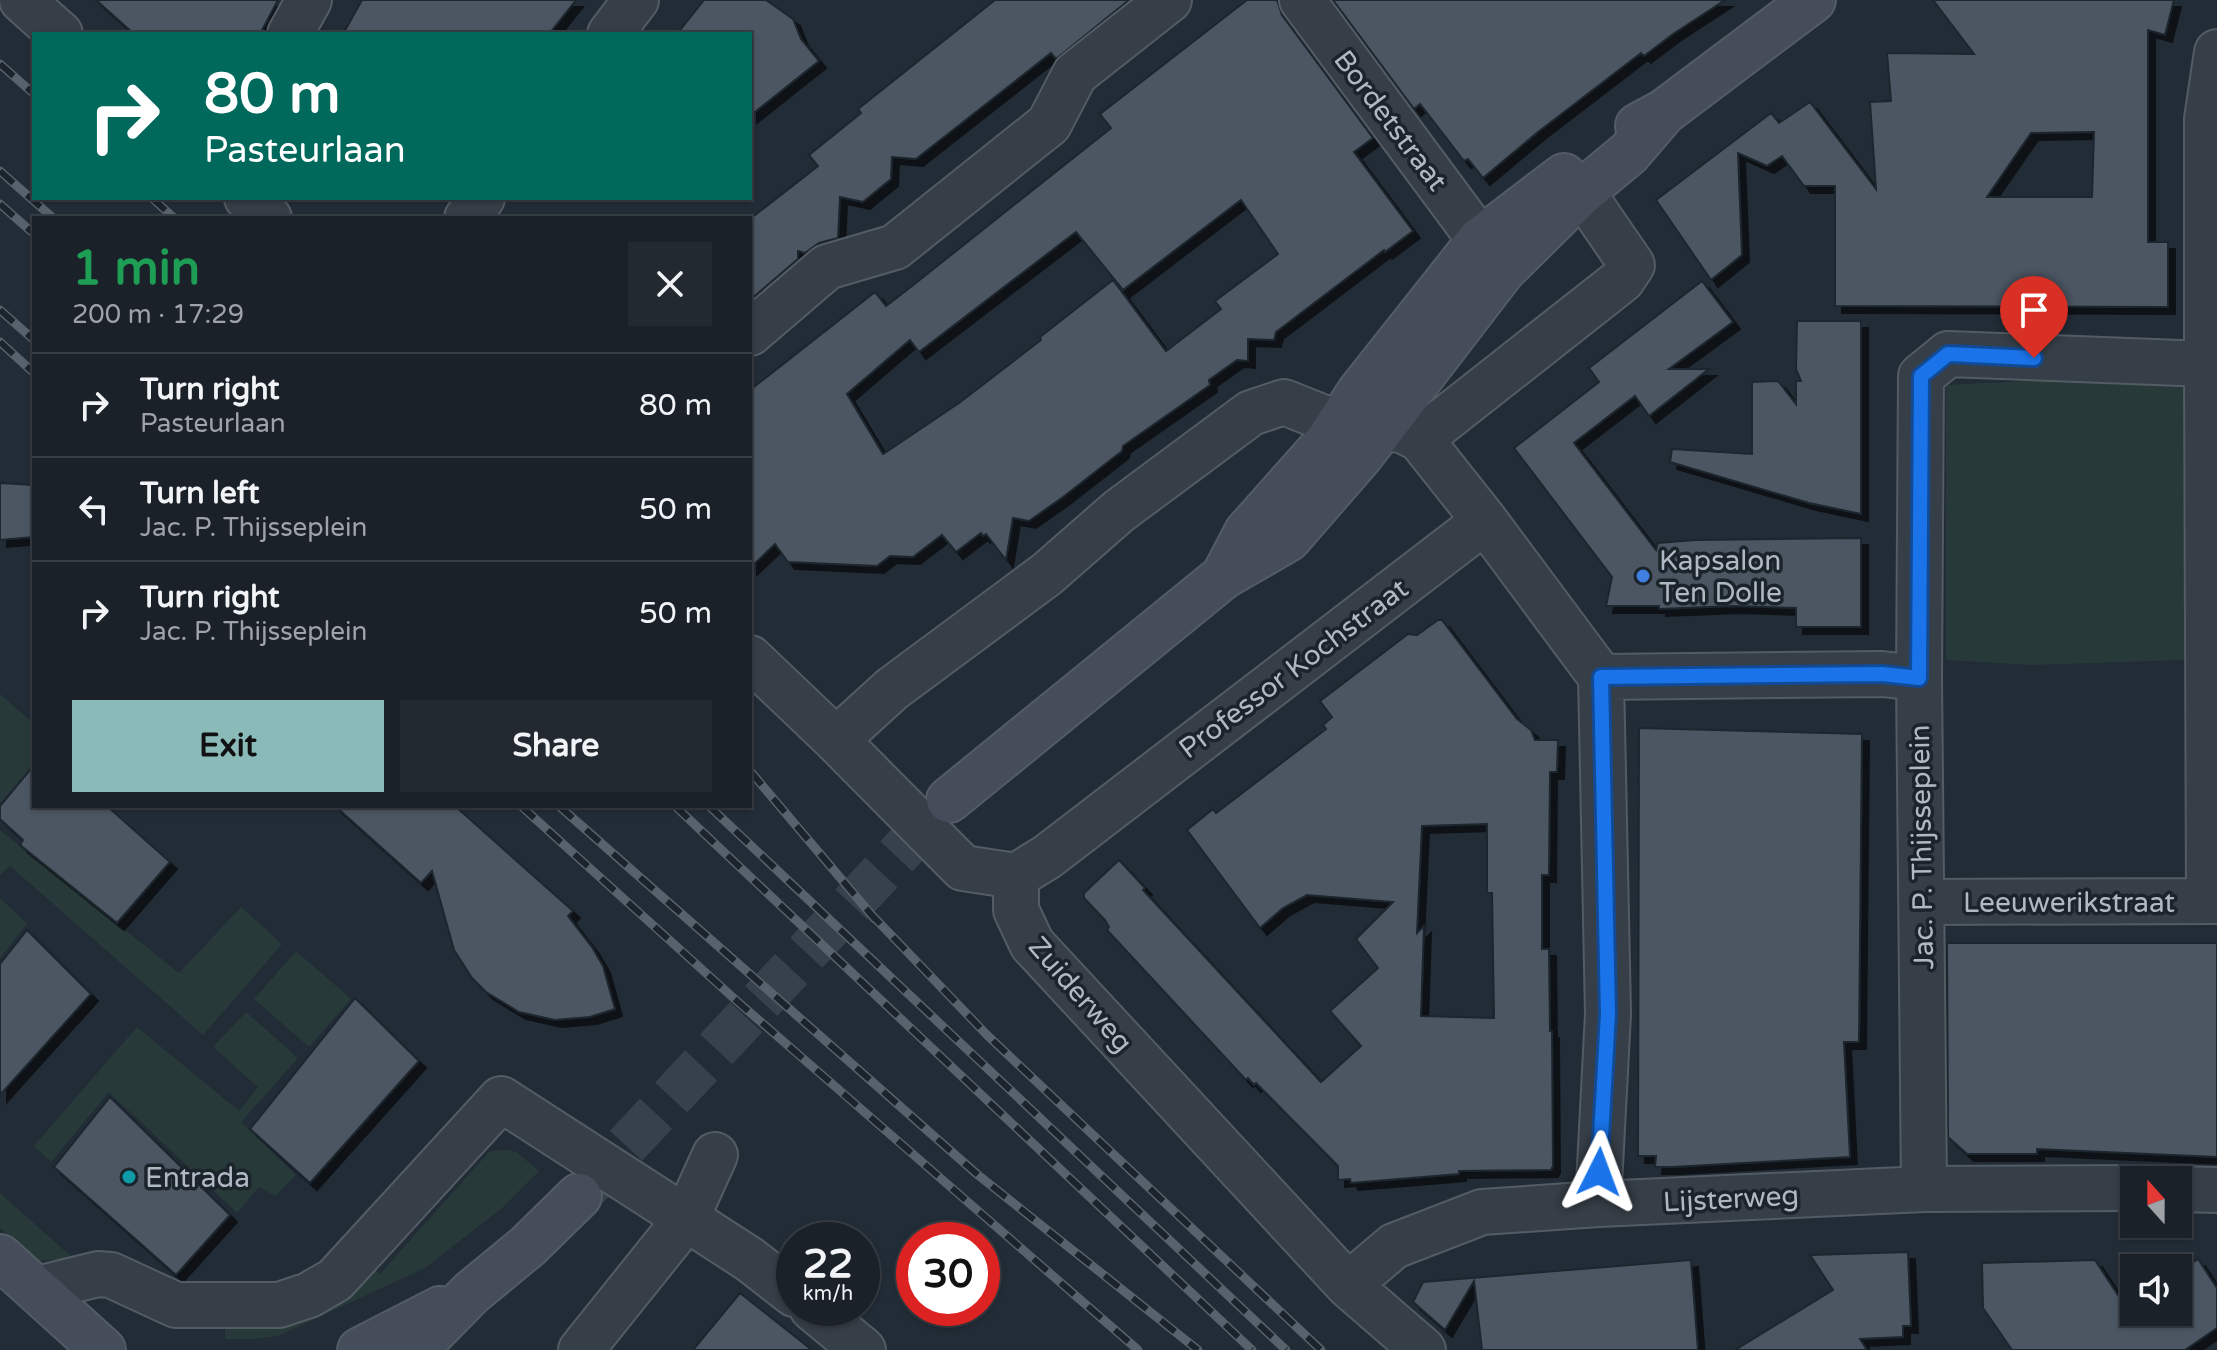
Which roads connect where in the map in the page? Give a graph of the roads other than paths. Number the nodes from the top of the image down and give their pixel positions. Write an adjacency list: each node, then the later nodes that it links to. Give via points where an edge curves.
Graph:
1 (22, 0): 7 (street)
2 (309, 0): 8 (street)
3 (636, 0): 9 (street)
4 (1169, 0): 16 (street, via 1075,74 1049,124 895,247 827,267)
5 (1302, 0): 15 (street, Bordetstraat)
6 (1813, 0): 11 (main road)
7 (58, 32)
8 (291, 32)
9 (612, 32)
10 (2217, 52): 17 (street, via 2207,119)
11 (1664, 112): 12 (main road, via 1629,153); 15 (main road, via 1611,140)
12 (1582, 192): 18 (main road, via 1503,270); 18 (street, via 1632,265 1622,280)
13 (249, 200): 14 (street)
14 (267, 216)
15 (1480, 240): 18 (main road, via 1359,393)
16 (752, 331)
17 (2212, 364): 22 (street, Jac. P. Thijsseplein, via 1948,354 1921,376); 26 (street)
18 (1381, 429): 19 (street); 23 (street, via 1324,418 1284,402 1251,413 892,689); 24 (main road, via 1288,539 1224,576)
19 (1485, 521): 21 (street); 25 (street, Professor Kochstraat)
20 (752, 660): 23 (street)
21 (1601, 677): 22 (street); 34 (street, via 1608,1014)
22 (1919, 678): 27 (street, Jac. P. Thijsseplein)
23 (836, 740): 25 (street, via 963,868)
24 (949, 800)
25 (1016, 876): 38 (street, Zuiderweg, via 1016,910 1032,944)
26 (2213, 901): 27 (street, Leeuwerikstraat)
27 (1921, 902): 30 (street, Jac. P. Thijsseplein)
28 (715, 1155): 35 (street)
29 (2120, 1188): 30 (street, Lijsterweg)
30 (1924, 1189): 34 (street, Lijsterweg)
31 (2192, 1189): 32 (street)
32 (2217, 1190)
33 (579, 1196): 40 (main road)
34 (1598, 1204): 38 (street, Lijsterweg, via 1482,1212 1394,1246)
35 (686, 1219): 37 (street); 39 (street, via 501,1099 335,1280 309,1295 279,1305 176,1305 98,1274); 45 (street)
36 (0, 1257): 39 (main road)
37 (776, 1279)
38 (1348, 1285): 47 (street, Zuiderweg)
39 (37, 1289): 42 (main road)
40 (471, 1293): 43 (main road); 44 (main road)
41 (834, 1326): 46 (street)
42 (103, 1350)
43 (360, 1350)
44 (415, 1350)
45 (581, 1350)
46 (863, 1350)
47 (1423, 1350)

